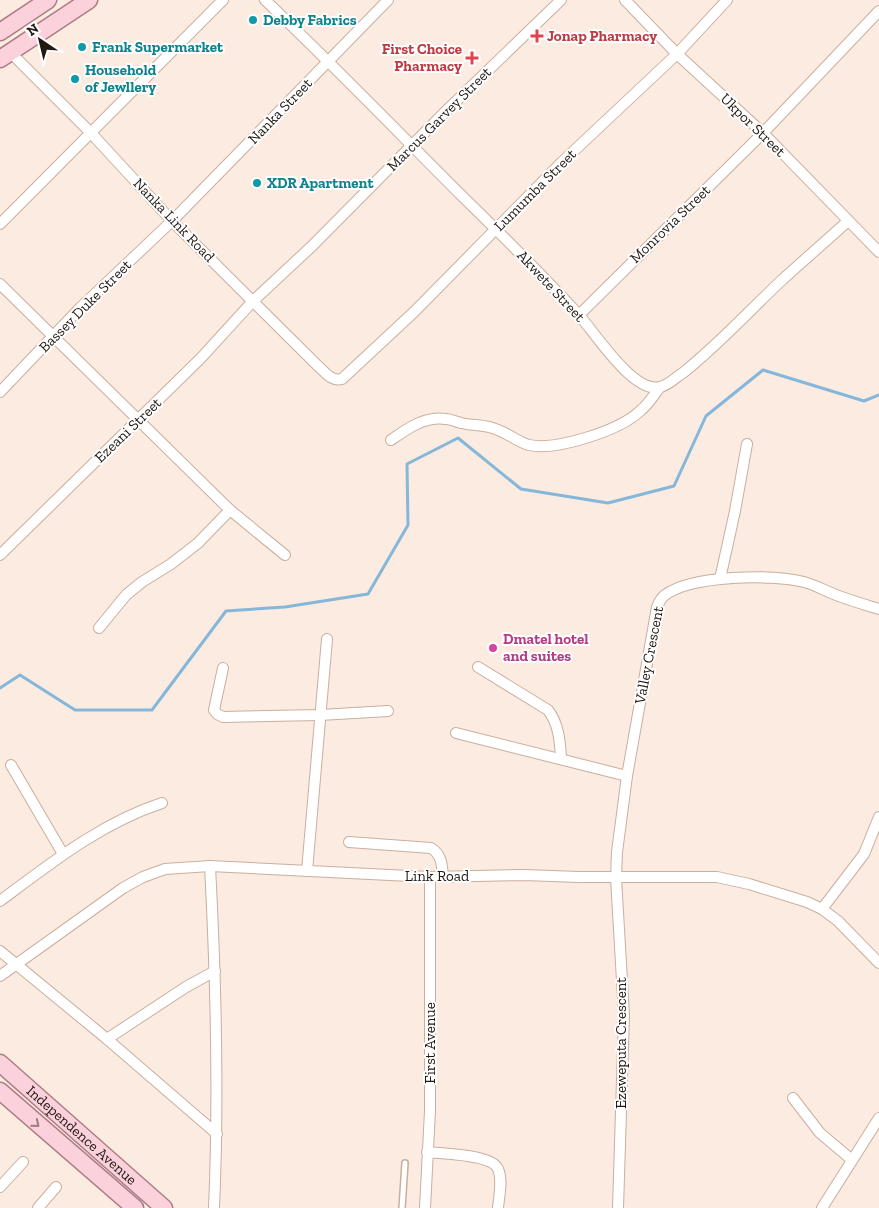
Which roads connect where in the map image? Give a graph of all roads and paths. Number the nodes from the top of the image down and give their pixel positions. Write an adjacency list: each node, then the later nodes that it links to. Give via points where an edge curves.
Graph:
1 (48, 0): 10 (main road)
2 (89, 0): 12 (main road)
3 (223, 0): 14 (street)
4 (265, 0): 13 (street, Akwete Street)
5 (388, 0): 13 (street, Nanka Street)
6 (561, 0): 16 (street, Marcus Garvey Street)
7 (625, 0): 11 (street, Ukpor Street)
8 (727, 0): 11 (street, Lumumba Street)
9 (879, 12): 15 (street, Monrovia Street)
10 (0, 32)
11 (677, 54): 15 (street, Ukpor Street); 20 (street, Lumumba Street)
12 (5, 55): 14 (street, Nanka Link Road)
13 (329, 60): 16 (street, Akwete Street); 17 (street, Nanka Street)
14 (91, 133): 17 (street, Nanka Link Road); 19 (street)
15 (762, 133): 18 (street, Ukpor Street); 24 (street, Monrovia Street)
16 (412, 145): 20 (street, Akwete Street); 23 (street, Marcus Garvey Street, via 311,247)
17 (172, 221): 23 (street, Nanka Link Road); 25 (street, Bassey Duke Street)
18 (848, 221): 21 (street, Ukpor Street); 27 (street, via 696,362)
19 (0, 224)
20 (496, 228): 24 (street, Akwete Street); 26 (street, Lumumba Street, via 414,312)
21 (879, 252)
22 (0, 284): 25 (street)
23 (252, 301): 26 (street, Nanka Link Road, via 333,379); 29 (street, Ezeani Street, via 201,358)
24 (579, 315): 27 (street, Akwete Street, via 624,371 652,388)
25 (53, 337): 28 (street, Bassey Duke Street); 29 (street)
26 (342, 379)
27 (660, 387): 30 (street, via 641,411 630,418 573,442 528,444 497,429 448,419 433,419 414,425)
28 (0, 392)
29 (138, 420): 32 (street); 33 (street, Ezeani Street)
30 (391, 440)
31 (747, 444): 35 (street)
32 (230, 510): 34 (street); 37 (street, via 198,543 126,595)
33 (1, 552)
34 (285, 555)
35 (720, 579): 36 (street, Valley Crescent, via 756,577 804,582); 46 (street, Valley Crescent, via 685,586 660,599)
36 (879, 609)
37 (99, 628)
38 (327, 639): 42 (street)
39 (478, 667): 44 (street, via 548,710 556,726)
40 (223, 668): 42 (street, via 214,710 223,717)
41 (388, 710): 42 (street)
42 (320, 715): 52 (street)
43 (456, 732): 44 (street)
44 (560, 758): 46 (street)
45 (11, 766): 50 (street)
46 (627, 776): 55 (street, Valley Crescent)
47 (162, 803): 50 (street, via 117,821)
48 (879, 818): 57 (street, via 864,854)
49 (349, 842): 54 (street, via 431,848 441,859)
50 (63, 854): 56 (street)
51 (210, 866): 52 (street, Link Road); 60 (street, Link Road, via 165,868 143,877); 61 (street)
52 (307, 871): 53 (street, Link Road)
53 (430, 877): 54 (street, Link Road); 69 (street, First Avenue, via 430,1111)
54 (443, 877): 55 (street, Link Road)
55 (616, 878): 57 (street, Link Road, via 717,877 749,884); 82 (street, Ezeweputa Crescent, via 624,1015)
56 (0, 901)
57 (822, 909): 59 (street, Link Road)
58 (0, 951): 60 (street)
59 (879, 963)
60 (15, 964): 62 (street, Link Road); 63 (street)
61 (215, 971): 63 (street); 68 (street)
62 (0, 976)
63 (107, 1039): 68 (street)
64 (0, 1063): 77 (main road, Independence Avenue)
65 (0, 1092): 76 (main road, Independence Avenue, one-way to 76)
66 (792, 1098): 70 (street, via 820,1133)
67 (879, 1118): 70 (street)
68 (217, 1134): 78 (street)
69 (427, 1152): 80 (street, First Avenue); 81 (street, via 484,1158 493,1163 500,1176)
70 (852, 1160): 83 (street)
71 (23, 1162): 73 (street)
72 (405, 1163): 79 (lane)
73 (0, 1187)
74 (56, 1187): 75 (street)
75 (38, 1208)
76 (135, 1208)
77 (164, 1208)
78 (214, 1208)
79 (402, 1208)
80 (425, 1208)
81 (498, 1208)
82 (618, 1208)
83 (822, 1208)

